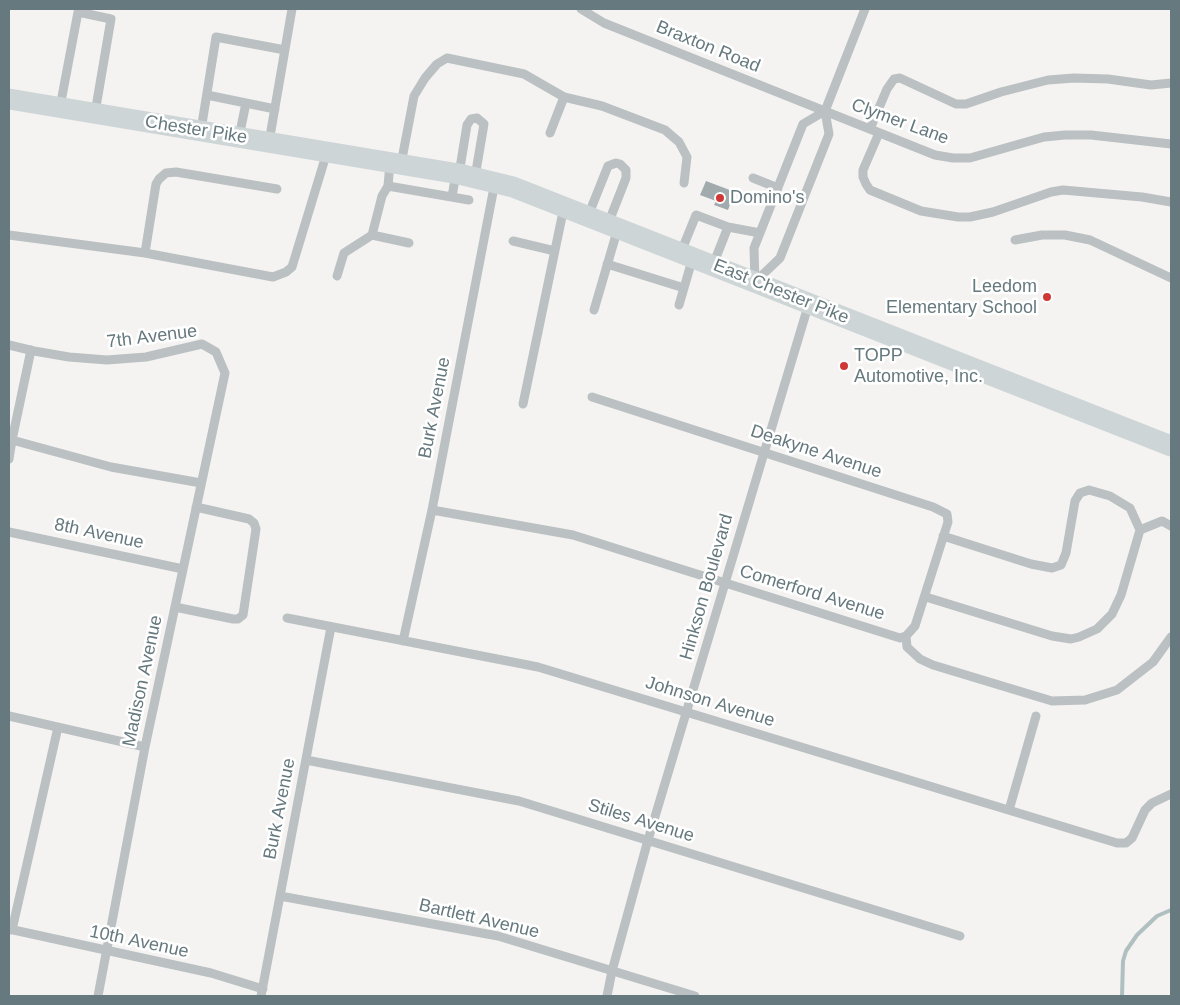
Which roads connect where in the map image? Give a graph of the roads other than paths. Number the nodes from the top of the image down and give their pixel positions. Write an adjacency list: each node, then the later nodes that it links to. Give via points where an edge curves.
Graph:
1 (292, 9): 4 (street)
2 (581, 9): 12 (street, Braxton Road, via 604,22)
3 (864, 9): 12 (street)
4 (285, 50): 6 (street, via 216,37); 11 (street)
5 (1171, 84): 15 (street, via 1151,85 1108,79 1048,80 966,104 956,104 900,78 894,79 887,89)
6 (207, 95): 9 (street); 14 (street)
7 (564, 96): 16 (street); 21 (street, via 524,74 447,58 437,64 414,96); 25 (street, via 602,106 666,130 679,142 687,157)
8 (9, 99): 10 (main road, Chester Pike)
9 (246, 103): 11 (street); 17 (street)
10 (60, 107): 13 (main road, Chester Pike); 13 (street, via 78,12 111,19)
11 (275, 109): 18 (street)
12 (825, 111): 15 (street, Clymer Lane); 27 (street, via 803,124); 49 (street, via 829,134 780,258)
13 (95, 113): 14 (main road, Chester Pike)
14 (201, 131): 17 (main road, Chester Pike)
15 (874, 131): 19 (street, Clymer Lane, via 935,155 953,158 970,158 1066,134); 31 (street, via 863,170 866,184 870,190 921,211 970,217 1063,190)
16 (550, 133)
17 (240, 137): 18 (main road, Chester Pike)
18 (269, 142): 20 (main road, Chester Pike)
19 (1171, 144)
20 (327, 152): 21 (main road, Chester Pike); 43 (street, via 292,267 286,272 273,277)
21 (391, 163): 24 (main road, East Chester Pike); 26 (street)
22 (471, 176): 22 (street, via 484,124 477,118 471,119 467,125); 24 (main road, East Chester Pike); 29 (street); 32 (main road, East Chester Pike); 65 (street, Burk Avenue)
23 (753, 178): 27 (street)
24 (424, 180): 26 (street); 29 (street)
25 (684, 183)
26 (388, 186): 38 (street, via 382,196)
27 (778, 188): 36 (street)
28 (277, 189): 43 (street, via 166,173 156,184)
29 (452, 197): 30 (street)
30 (469, 200)
31 (1171, 202)
32 (564, 206): 33 (main road, East Chester Pike); 42 (street)
33 (588, 216): 34 (main road, East Chester Pike); 34 (street, via 606,170 612,164 620,164 626,170 626,178)
34 (613, 226): 44 (main road, East Chester Pike); 45 (street)
35 (728, 227): 36 (street); 44 (street, via 696,215); 46 (street)
36 (760, 233): 49 (street, via 754,248)
37 (9, 235): 43 (street)
38 (372, 236): 41 (street); 47 (street, via 344,253)
39 (1015, 240): 48 (street, via 1065,235 1090,240)
40 (514, 241): 42 (street)
41 (409, 243)
42 (555, 251): 58 (street)
43 (144, 253)
44 (687, 255): 46 (main road, East Chester Pike); 50 (street)
45 (607, 264): 50 (street); 53 (street)
46 (713, 265): 49 (main road, East Chester Pike)
47 (337, 276)
48 (1171, 278)
49 (756, 282): 51 (main road, East Chester Pike)
50 (684, 288): 52 (street)
51 (809, 303): 60 (main road, East Chester Pike); 61 (street, Hinkson Boulevard)
52 (679, 305)
53 (594, 310)
54 (9, 345): 55 (street, 7th Avenue)
55 (31, 350): 56 (street, 7th Avenue, via 107,360 146,358 202,344 216,352); 59 (street)
56 (225, 374): 63 (street, Madison Avenue)
57 (592, 397): 61 (street, Deakyne Avenue)
58 (523, 404)
59 (12, 440): 62 (street); 63 (street, via 111,467)
60 (1171, 446)
61 (763, 452): 69 (street, Deakyne Avenue, via 941,510 947,514 948,522); 71 (street, Hinkson Boulevard)
62 (9, 459)
63 (201, 483): 64 (street, Madison Avenue)
64 (196, 507): 70 (street, Madison Avenue); 73 (street, via 249,519 254,523 256,529 242,615 232,619)
65 (432, 510): 71 (street, Comerford Avenue, via 574,535); 78 (street, Burk Avenue)
66 (1171, 526): 67 (street, via 1162,521)
67 (1140, 530): 69 (street, via 1130,508 1110,496 1089,490 1080,493 1075,501 1066,553 1061,565 1052,568); 72 (street, via 1121,595 1112,614 1097,629 1079,637 1052,636)
68 (9, 532): 70 (street, 8th Avenue)
69 (943, 536): 72 (street, Deakyne Avenue)
70 (183, 568): 73 (street, Madison Avenue)
71 (725, 583): 76 (street, Comerford Avenue, via 900,638); 79 (street, Hinkson Boulevard)
72 (926, 596): 76 (street, via 915,626)
73 (175, 607): 83 (street, Madison Avenue)
74 (287, 618): 75 (street, Johnson Avenue)
75 (331, 627): 78 (street, Johnson Avenue); 84 (street, Burk Avenue)
76 (906, 636): 77 (street, via 907,646 920,659 933,665 1052,701 1085,700 1117,690 1153,662)
77 (1171, 637)
78 (403, 641): 79 (street, Johnson Avenue, via 538,667)
79 (687, 712): 86 (street, Johnson Avenue); 87 (street, Hinkson Boulevard)
80 (9, 716): 82 (street)
81 (1036, 716): 86 (street)
82 (58, 727): 83 (street); 89 (street)
83 (145, 747): 91 (street, Madison Avenue)
84 (306, 760): 87 (street, Stiles Avenue, via 519,801); 88 (street, Burk Avenue)
85 (1171, 794): 86 (street, Johnson Avenue, via 1145,810 1132,838 1126,843)
86 (1009, 810)
87 (648, 840): 90 (street, Stiles Avenue); 92 (street, Hinkson Boulevard)
88 (280, 896): 92 (street, Bartlett Avenue, via 498,936); 93 (street, Burk Avenue)
89 (10, 930): 91 (street, 10th Avenue)
90 (960, 936)
91 (107, 952): 93 (street, 10th Avenue, via 211,973); 94 (street, Madison Avenue)
92 (612, 971): 95 (street, Hinkson Boulevard); 96 (street, Bartlett Avenue)
93 (262, 992)
94 (98, 996)
95 (608, 996)
96 (695, 996)

